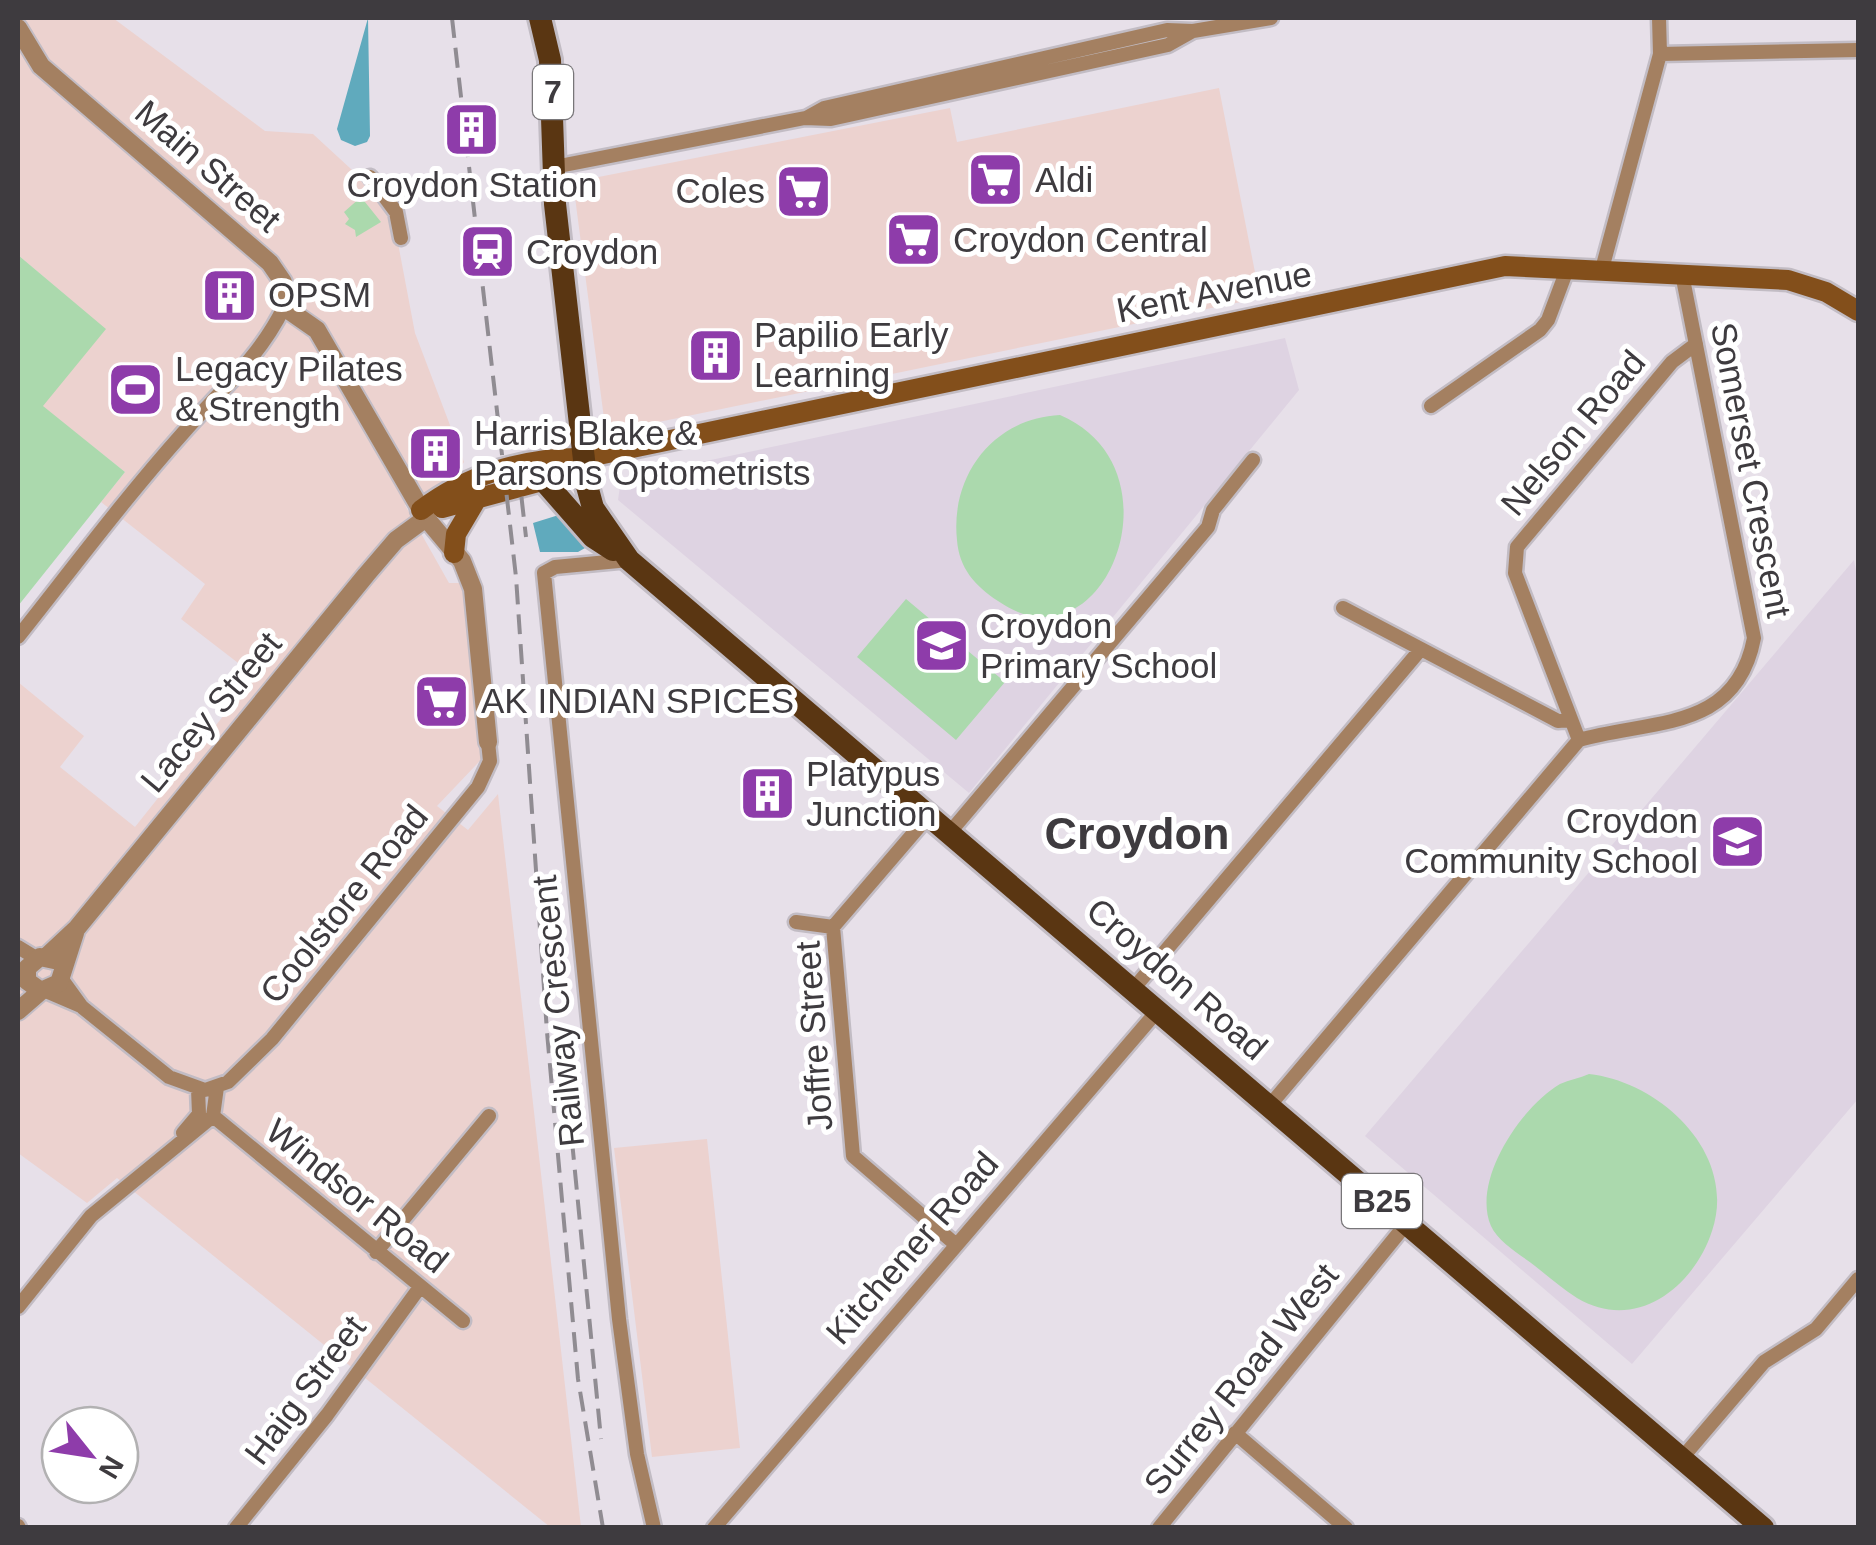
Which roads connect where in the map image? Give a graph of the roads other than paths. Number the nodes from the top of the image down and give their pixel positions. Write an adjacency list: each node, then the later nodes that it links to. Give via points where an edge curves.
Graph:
1 (30, 18): 5 (street)
2 (540, 18): 8 (main road, 7, via 551,77)
3 (1271, 18): 8 (street, via 1194,32 1166,30 824,108 805,118)
4 (1659, 18): 7 (street)
5 (18, 25): 14 (street, Main Street, via 41,66 270,263 282,282)
6 (1858, 50): 7 (street)
7 (1660, 54): 12 (street)
8 (554, 167): 18 (main road, 7)
9 (370, 177): 10 (street, via 396,212)
10 (401, 238)
11 (1568, 268): 12 (main road, Kent Avenue); 17 (street, via 1540,330); 18 (main road, Kent Avenue, via 1505,266 1468,273)
12 (1602, 269): 13 (main road, Kent Avenue)
13 (1682, 274): 15 (main road, Kent Avenue, via 1788,280); 16 (street, Somerset Crescent)
14 (284, 307): 22 (street, via 317,330); 26 (street, via 233,380)
15 (1858, 311)
16 (1696, 344): 28 (street, Nelson Road, via 1672,362 1516,547 1515,573); 29 (street, Somerset Crescent, via 1754,638 1751,653 1732,684 1691,719)
17 (1431, 406)
18 (584, 458): 20 (main road, Kent Avenue); 22 (main road, Kent Avenue, via 489,472); 24 (main road, Croydon Road / B25, via 594,508)
19 (1253, 460): 32 (street, via 1208,527)
20 (544, 481): 21 (main road, Kent Avenue); 24 (main road, via 593,537)
21 (479, 495): 22 (main road, Kent Avenue); 23 (main road, via 456,534)
22 (423, 514): 23 (street); 36 (street, Lacey Street)
23 (454, 553): 30 (street, via 473,590)
24 (628, 560): 31 (main road, Croydon Road / B25); 56 (street, Railway Crescent, via 544,573 619,1319)
25 (1344, 608): 27 (street)
26 (18, 637)
27 (1422, 649): 28 (street, via 1558,720); 37 (street)
28 (1571, 720): 29 (street, Nelson Road)
29 (1579, 740): 42 (street)
30 (488, 742): 40 (street, Coolstore Road, via 490,761 476,790 272,1039)
31 (930, 814): 32 (main road, Croydon Road / B25); 34 (street, Joffre Street)
32 (950, 832): 37 (main road, Croydon Road / B25)
33 (796, 922): 34 (street)
34 (833, 926): 47 (street, Joffre Street, via 853,1156)
35 (18, 947): 36 (street)
36 (38, 975): 39 (street, Lacey Street); 41 (street, via 169,1077)
37 (1134, 988): 38 (main road, Croydon Road / B25)
38 (1159, 1009): 42 (main road, Croydon Road / B25); 47 (street, Kitchener Road)
39 (18, 1011)
40 (217, 1087): 41 (street); 43 (street, Windsor Road)
41 (198, 1089): 45 (street, via 198,1114)
42 (1270, 1105): 46 (main road, Croydon Road / B25)
43 (213, 1116): 45 (street, Windsor Road); 48 (street, Windsor Road)
44 (489, 1116): 48 (street)
45 (173, 1145): 51 (street, via 91,1216)
46 (1407, 1223): 53 (street, Surrey Road West); 54 (main road, Croydon Road / B25)
47 (954, 1243): 57 (street, Kitchener Road)
48 (376, 1252): 50 (street, Windsor Road)
49 (1858, 1280): 54 (street, via 1816,1329 1764,1362)
50 (420, 1287): 52 (street, Windsor Road); 55 (street, Haig Street)
51 (18, 1307)
52 (463, 1321)
53 (1235, 1433): 58 (street, Surrey Road West); 59 (street)
54 (1682, 1458): 60 (main road, Croydon Road / B25)
55 (236, 1528)
56 (654, 1528)
57 (714, 1528)
58 (1159, 1528)
59 (1346, 1528)
60 (1763, 1528)

